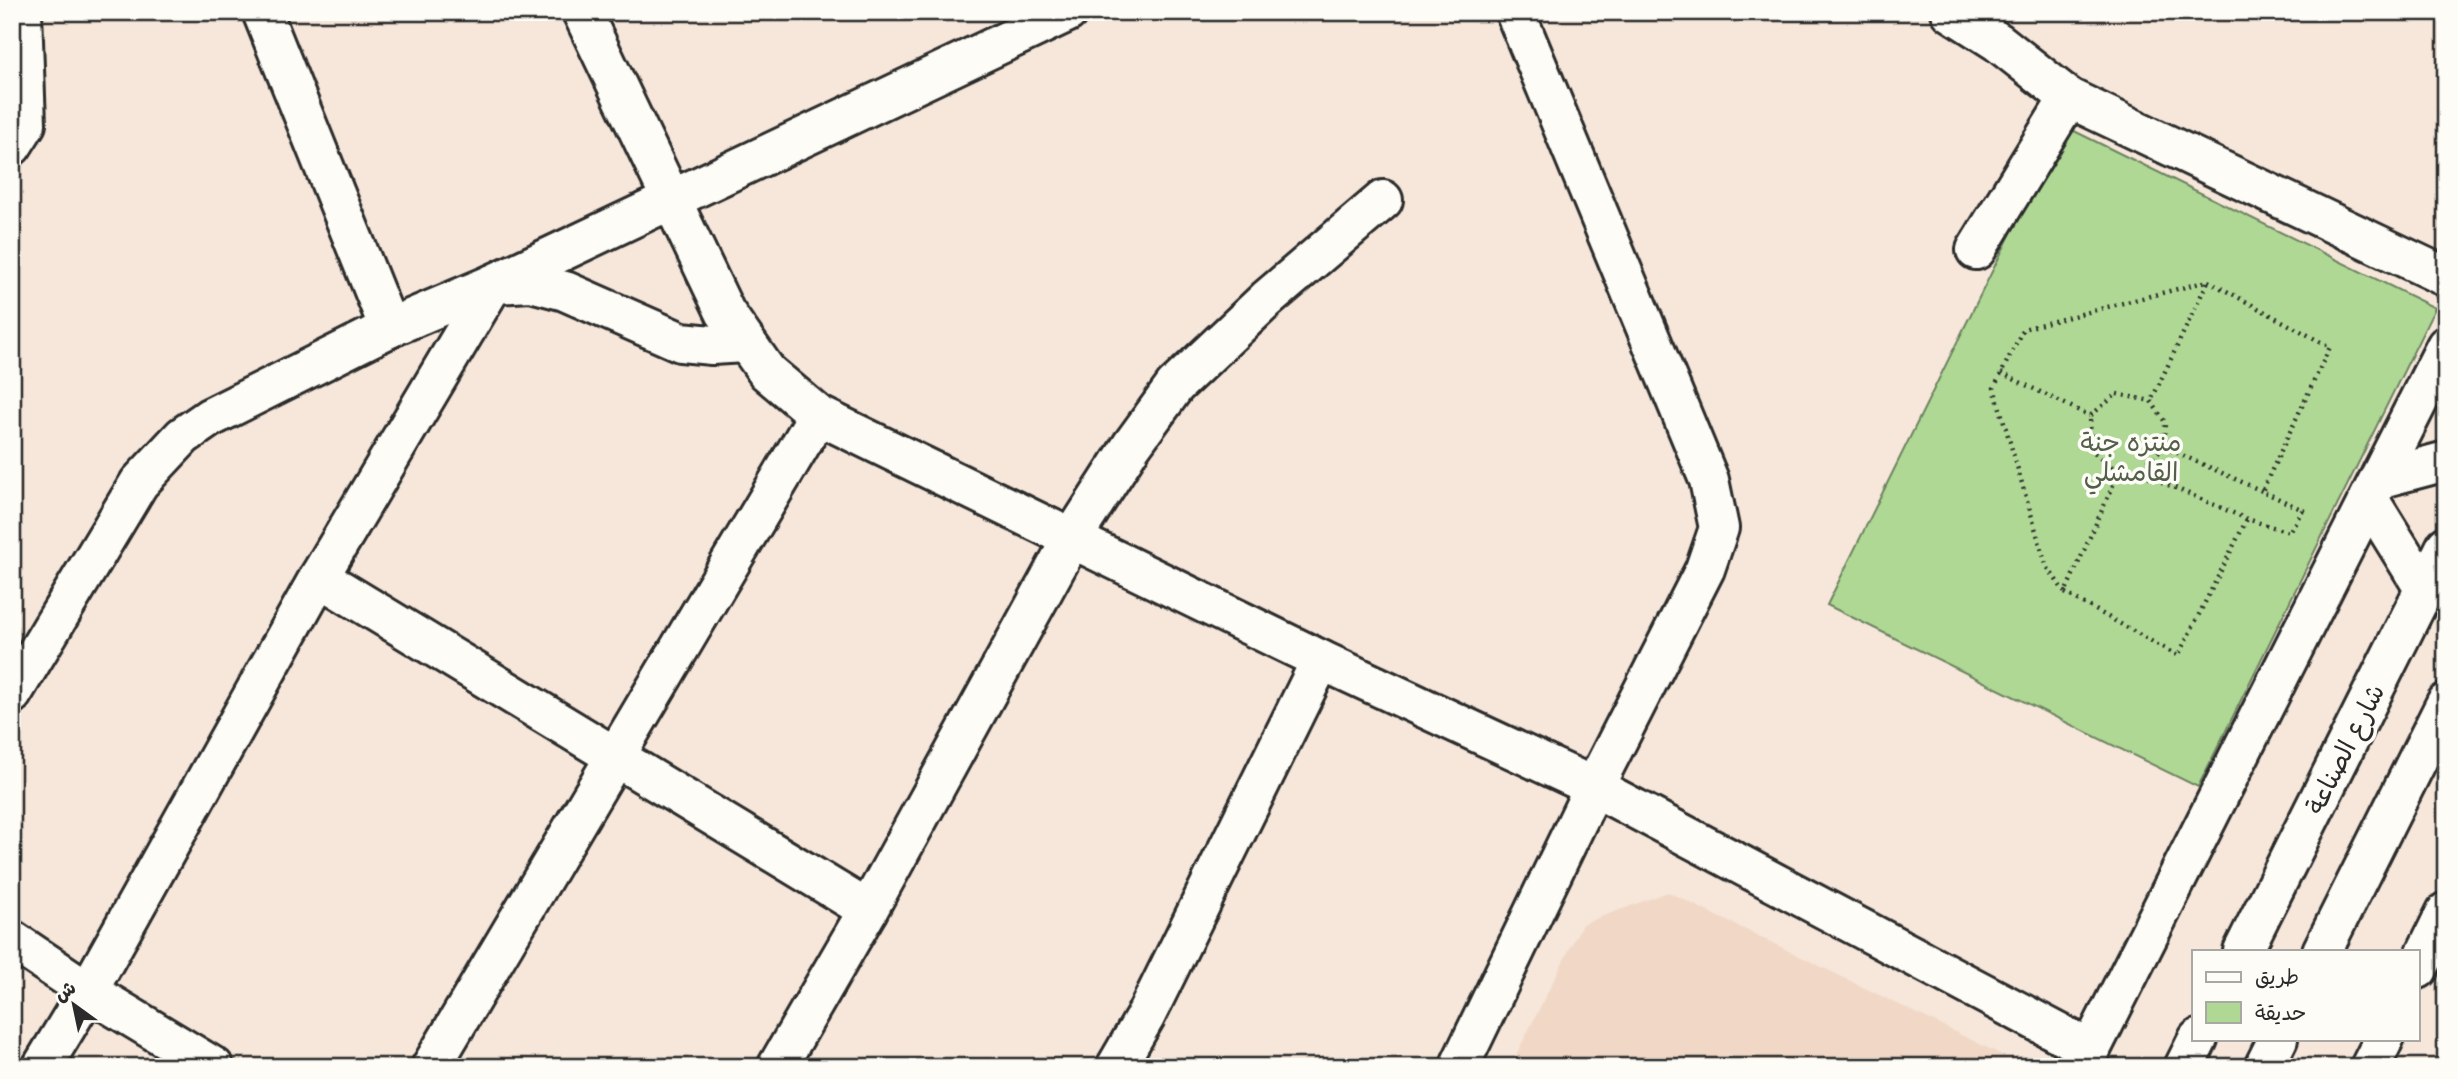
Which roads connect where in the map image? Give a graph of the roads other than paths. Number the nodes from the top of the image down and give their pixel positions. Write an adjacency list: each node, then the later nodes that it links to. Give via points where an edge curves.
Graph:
1 (22, 12): 8 (street, via 26,124)
2 (262, 12): 14 (street)
3 (582, 12): 9 (street)
4 (1068, 12): 9 (street)
5 (1515, 12): 28 (street, via 1709,480 1719,528 1704,569)
6 (1951, 12): 7 (street)
7 (2069, 98): 11 (street); 12 (street)
8 (12, 146)
9 (671, 200): 13 (street); 15 (street)
10 (1383, 200): 20 (street, via 1267,299 1175,386)
11 (1976, 250)
12 (2446, 277)
13 (493, 284): 14 (street); 15 (street, via 549,285 681,342); 22 (street)
14 (389, 328): 25 (street, via 218,413 167,451 139,482)
15 (744, 343): 17 (street, via 788,393)
16 (2446, 346): 19 (street)
17 (818, 415): 20 (street); 27 (street)
18 (2446, 461): 19 (street)
19 (2376, 490): 23 (street); 39 (street)
20 (1071, 540): 24 (street); 29 (street)
21 (2446, 546): 23 (street, شارع الصناعة)
22 (318, 577): 27 (street); 35 (street)
23 (2426, 590): 32 (street, شارع الصناعة)
24 (1321, 660): 28 (street); 44 (street, via 1145,1017)
25 (12, 694)
26 (2446, 703): 33 (street)
27 (613, 757): 29 (street); 42 (street)
28 (1594, 787): 39 (street); 45 (street)
29 (868, 910): 43 (street)
30 (2446, 912): 34 (street)
31 (12, 940): 35 (street)
32 (2244, 950)
33 (2322, 950)
34 (2420, 965)
35 (88, 991): 40 (street); 41 (street)
36 (2198, 1040): 46 (street)
37 (2278, 1040): 47 (street)
38 (2384, 1040): 48 (street)
39 (2087, 1058)
40 (42, 1067)
41 (214, 1067)
42 (431, 1067)
43 (777, 1067)
44 (1115, 1067)
45 (1459, 1067)
46 (2184, 1067)
47 (2264, 1067)
48 (2370, 1067)

